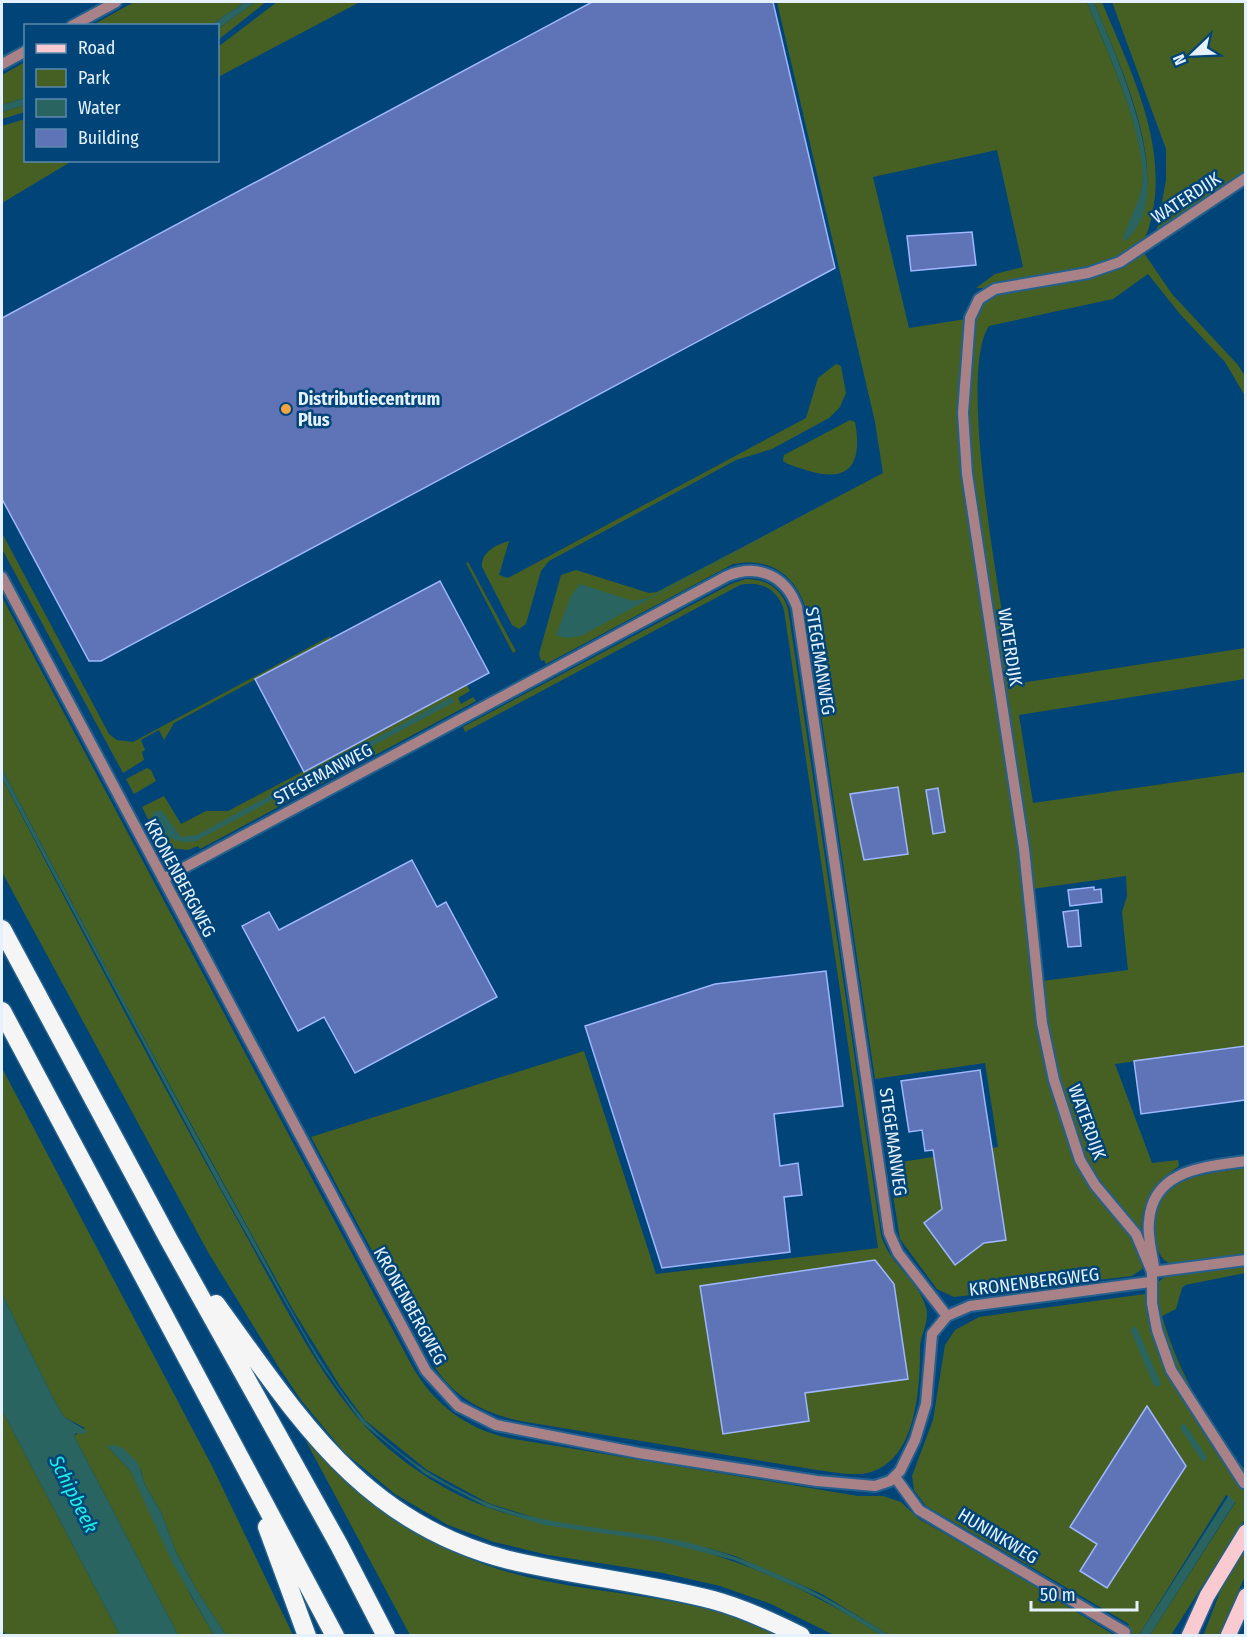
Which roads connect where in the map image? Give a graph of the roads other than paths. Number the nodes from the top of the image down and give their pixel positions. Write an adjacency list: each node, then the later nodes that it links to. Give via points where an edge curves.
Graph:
1 (116, 2): 2 (street)
2 (76, 24)
3 (24, 52): 4 (street)
4 (2, 64)
5 (1245, 178): 13 (street, WATERDIJK, via 1119,262 1088,273 1002,286 984,294 972,311 966,354 964,446 1024,849 1048,1056 1080,1160 1095,1185 1136,1234)
6 (2, 577): 7 (street, KRONENBERGWEG)
7 (163, 879): 14 (street, STEGEMANWEG, via 727,576 755,570 773,576 788,590 797,607 890,1233 898,1253); 16 (street, KRONENBERGWEG, via 426,1371 458,1406 496,1425 639,1453 867,1487)
8 (2, 929): 11 (highway)
9 (2, 1011): 15 (highway)
10 (1245, 1161): 13 (street, via 1190,1170 1161,1189 1150,1210 1154,1267)
11 (169, 1240): 23 (highway); 24 (highway, via 305,1426 353,1476 411,1519 462,1545 509,1560 715,1601)
12 (1245, 1260): 13 (street)
13 (1151, 1277): 14 (street, KRONENBERGWEG, via 970,1306); 17 (street, WATERDIJK, via 1157,1330 1171,1370)
14 (947, 1316): 16 (street, via 932,1334 929,1386 922,1420 904,1466)
15 (250, 1476): 21 (highway); 22 (highway)
16 (895, 1478): 20 (street, HUNINKWEG, via 919,1510)
17 (1244, 1483)
18 (1245, 1532): 25 (main road)
19 (1245, 1596): 26 (main road)
20 (1125, 1632)
21 (307, 1635)
22 (335, 1635)
23 (386, 1635)
24 (801, 1635)
25 (1189, 1635)
26 (1228, 1635)

